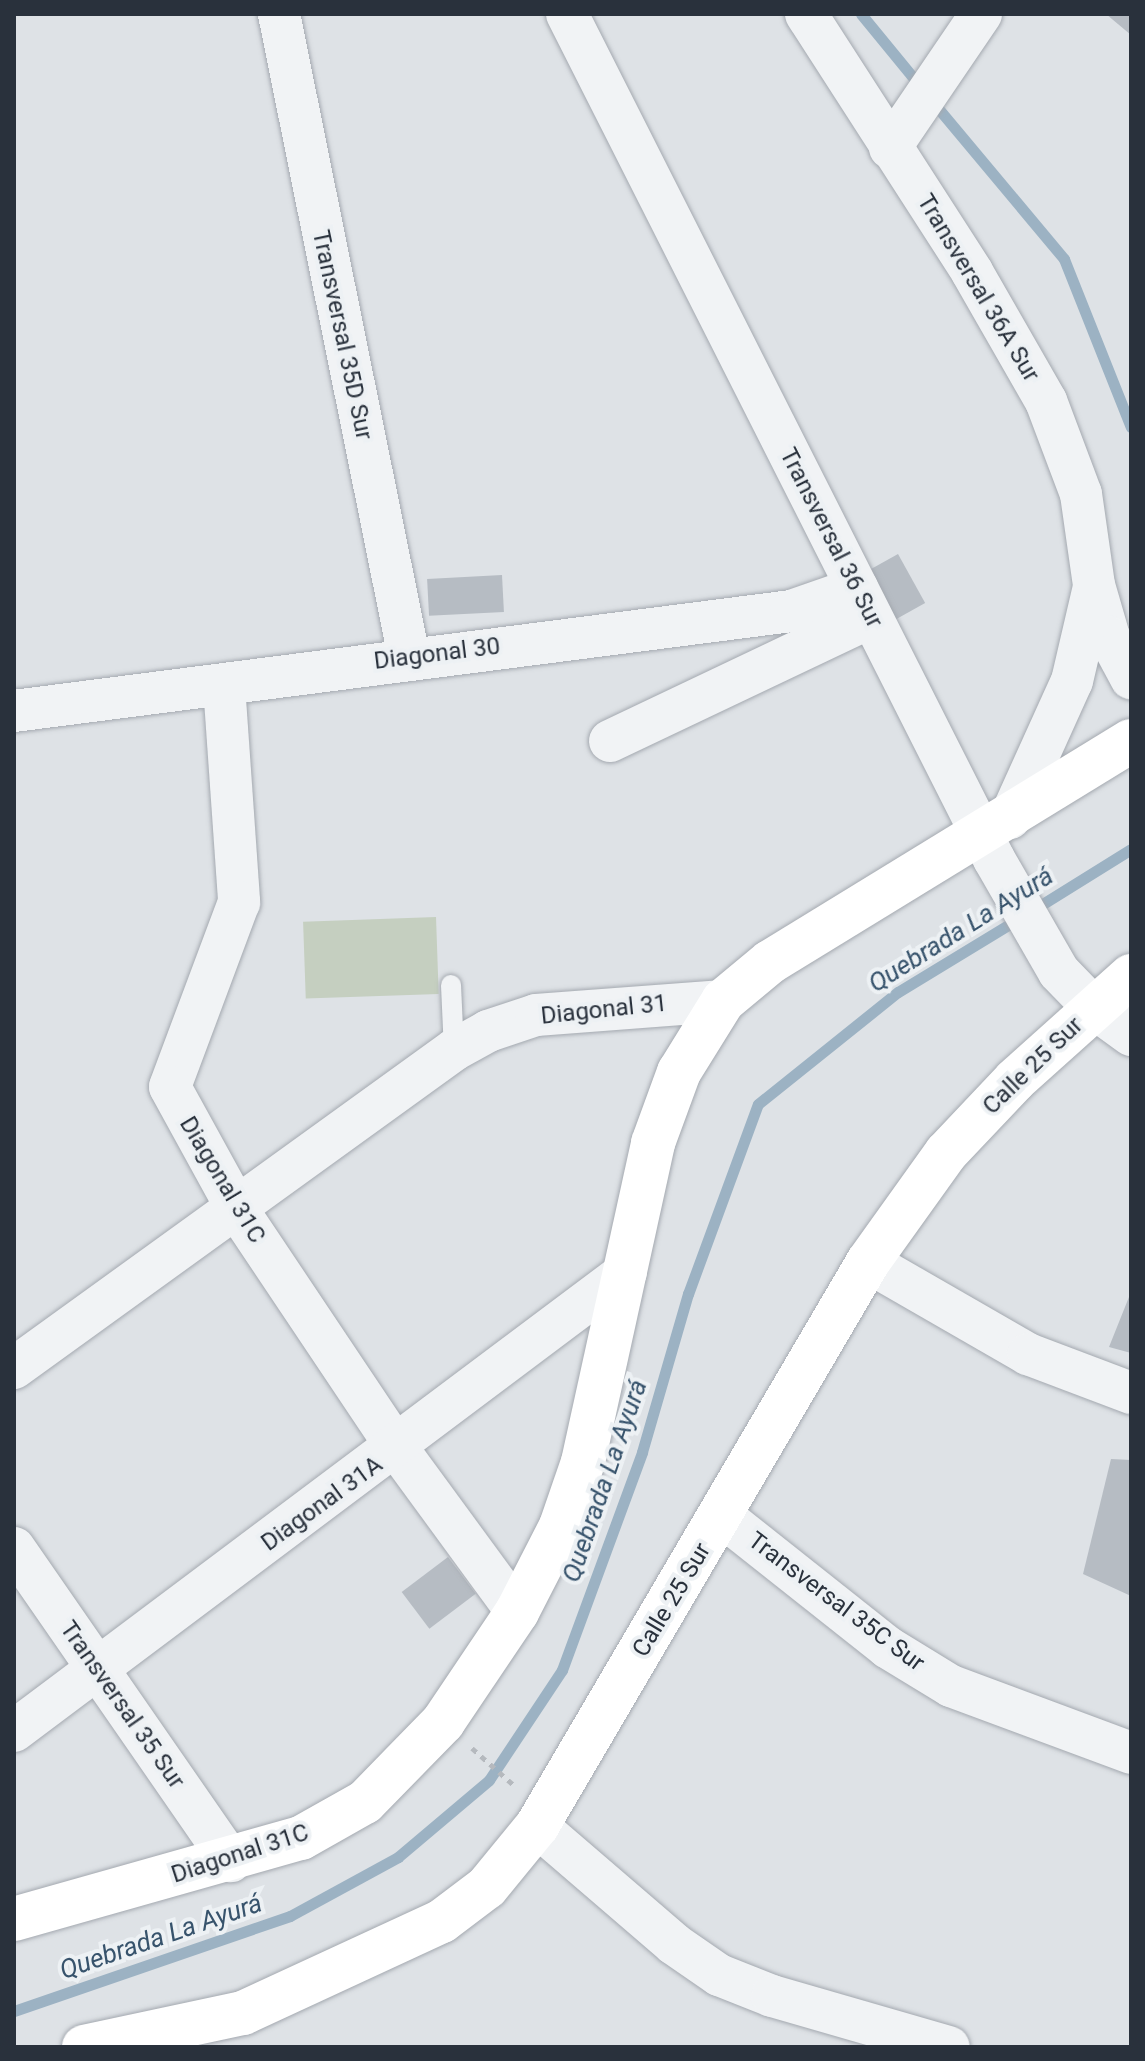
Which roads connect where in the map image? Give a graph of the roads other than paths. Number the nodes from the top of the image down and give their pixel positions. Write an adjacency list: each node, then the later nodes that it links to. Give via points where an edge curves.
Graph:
1 (279, 14): 9 (street, Transversal 35D Sur)
2 (567, 14): 7 (street, Transversal 36 Sur)
3 (806, 14): 5 (street, Transversal 36A Sur)
4 (981, 14): 5 (street)
5 (890, 148): 6 (street, Transversal 36A Sur, via 972,272 1046,401 1081,494)
6 (1094, 585): 10 (street, Transversal 36A Sur, via 1109,637); 15 (street, Transversal 36A Sur, via 1072,681)
7 (864, 602): 8 (street, Diagonal 30); 15 (street, Transversal 36 Sur)
8 (801, 628): 9 (street, Diagonal 30); 13 (street)
9 (409, 657): 11 (street, Diagonal 30)
10 (1131, 678)
11 (224, 685): 12 (street, Diagonal 30); 22 (street, Diagonal 31C, via 239,902 170,1087)
12 (14, 711)
13 (610, 741)
14 (1131, 741): 15 (main road)
15 (996, 825): 18 (main road, via 770,962); 19 (street, Transversal 36 Sur, via 1016,896 1059,972)
16 (1131, 976): 19 (main road, Calle 25 Sur)
17 (451, 985): 21 (lane)
18 (723, 1001): 21 (street, Diagonal 31, via 536,1015 488,1031); 24 (main road, Diagonal 31C, via 679,1072 658,1129)
19 (1094, 1008): 20 (street, Transversal 36 Sur); 23 (main road, Calle 25 Sur, via 946,1153)
20 (1131, 1035)
21 (454, 1050): 22 (street, Diagonal 31)
22 (237, 1209): 25 (street, Diagonal 31); 27 (street, Diagonal 31C)
23 (868, 1262): 26 (street, via 1028,1354); 28 (main road, Calle 25 Sur)
24 (626, 1272): 27 (street, Diagonal 31A); 30 (main road, Diagonal 31C, via 583,1462 561,1526)
25 (14, 1368)
26 (1131, 1393)
27 (397, 1448): 30 (street, Diagonal 31C); 31 (street, Diagonal 31A)
28 (722, 1516): 33 (street, Transversal 35C Sur, via 887,1647 951,1686); 34 (main road, Calle 25 Sur)
29 (14, 1548): 31 (street, Transversal 35 Sur)
30 (517, 1612): 35 (main road, Diagonal 31C, via 443,1722 365,1802 301,1838)
31 (97, 1669): 32 (street, Diagonal 31A); 35 (street, Transversal 35 Sur)
32 (14, 1731)
33 (1131, 1753)
34 (528, 1808): 37 (main road, Calle 25 Sur, via 487,1887 442,1921 243,2013); 38 (street, via 674,1944 719,1975)
35 (231, 1861): 36 (main road, Diagonal 31C)
36 (14, 1919)
37 (84, 2047)
38 (949, 2047)

